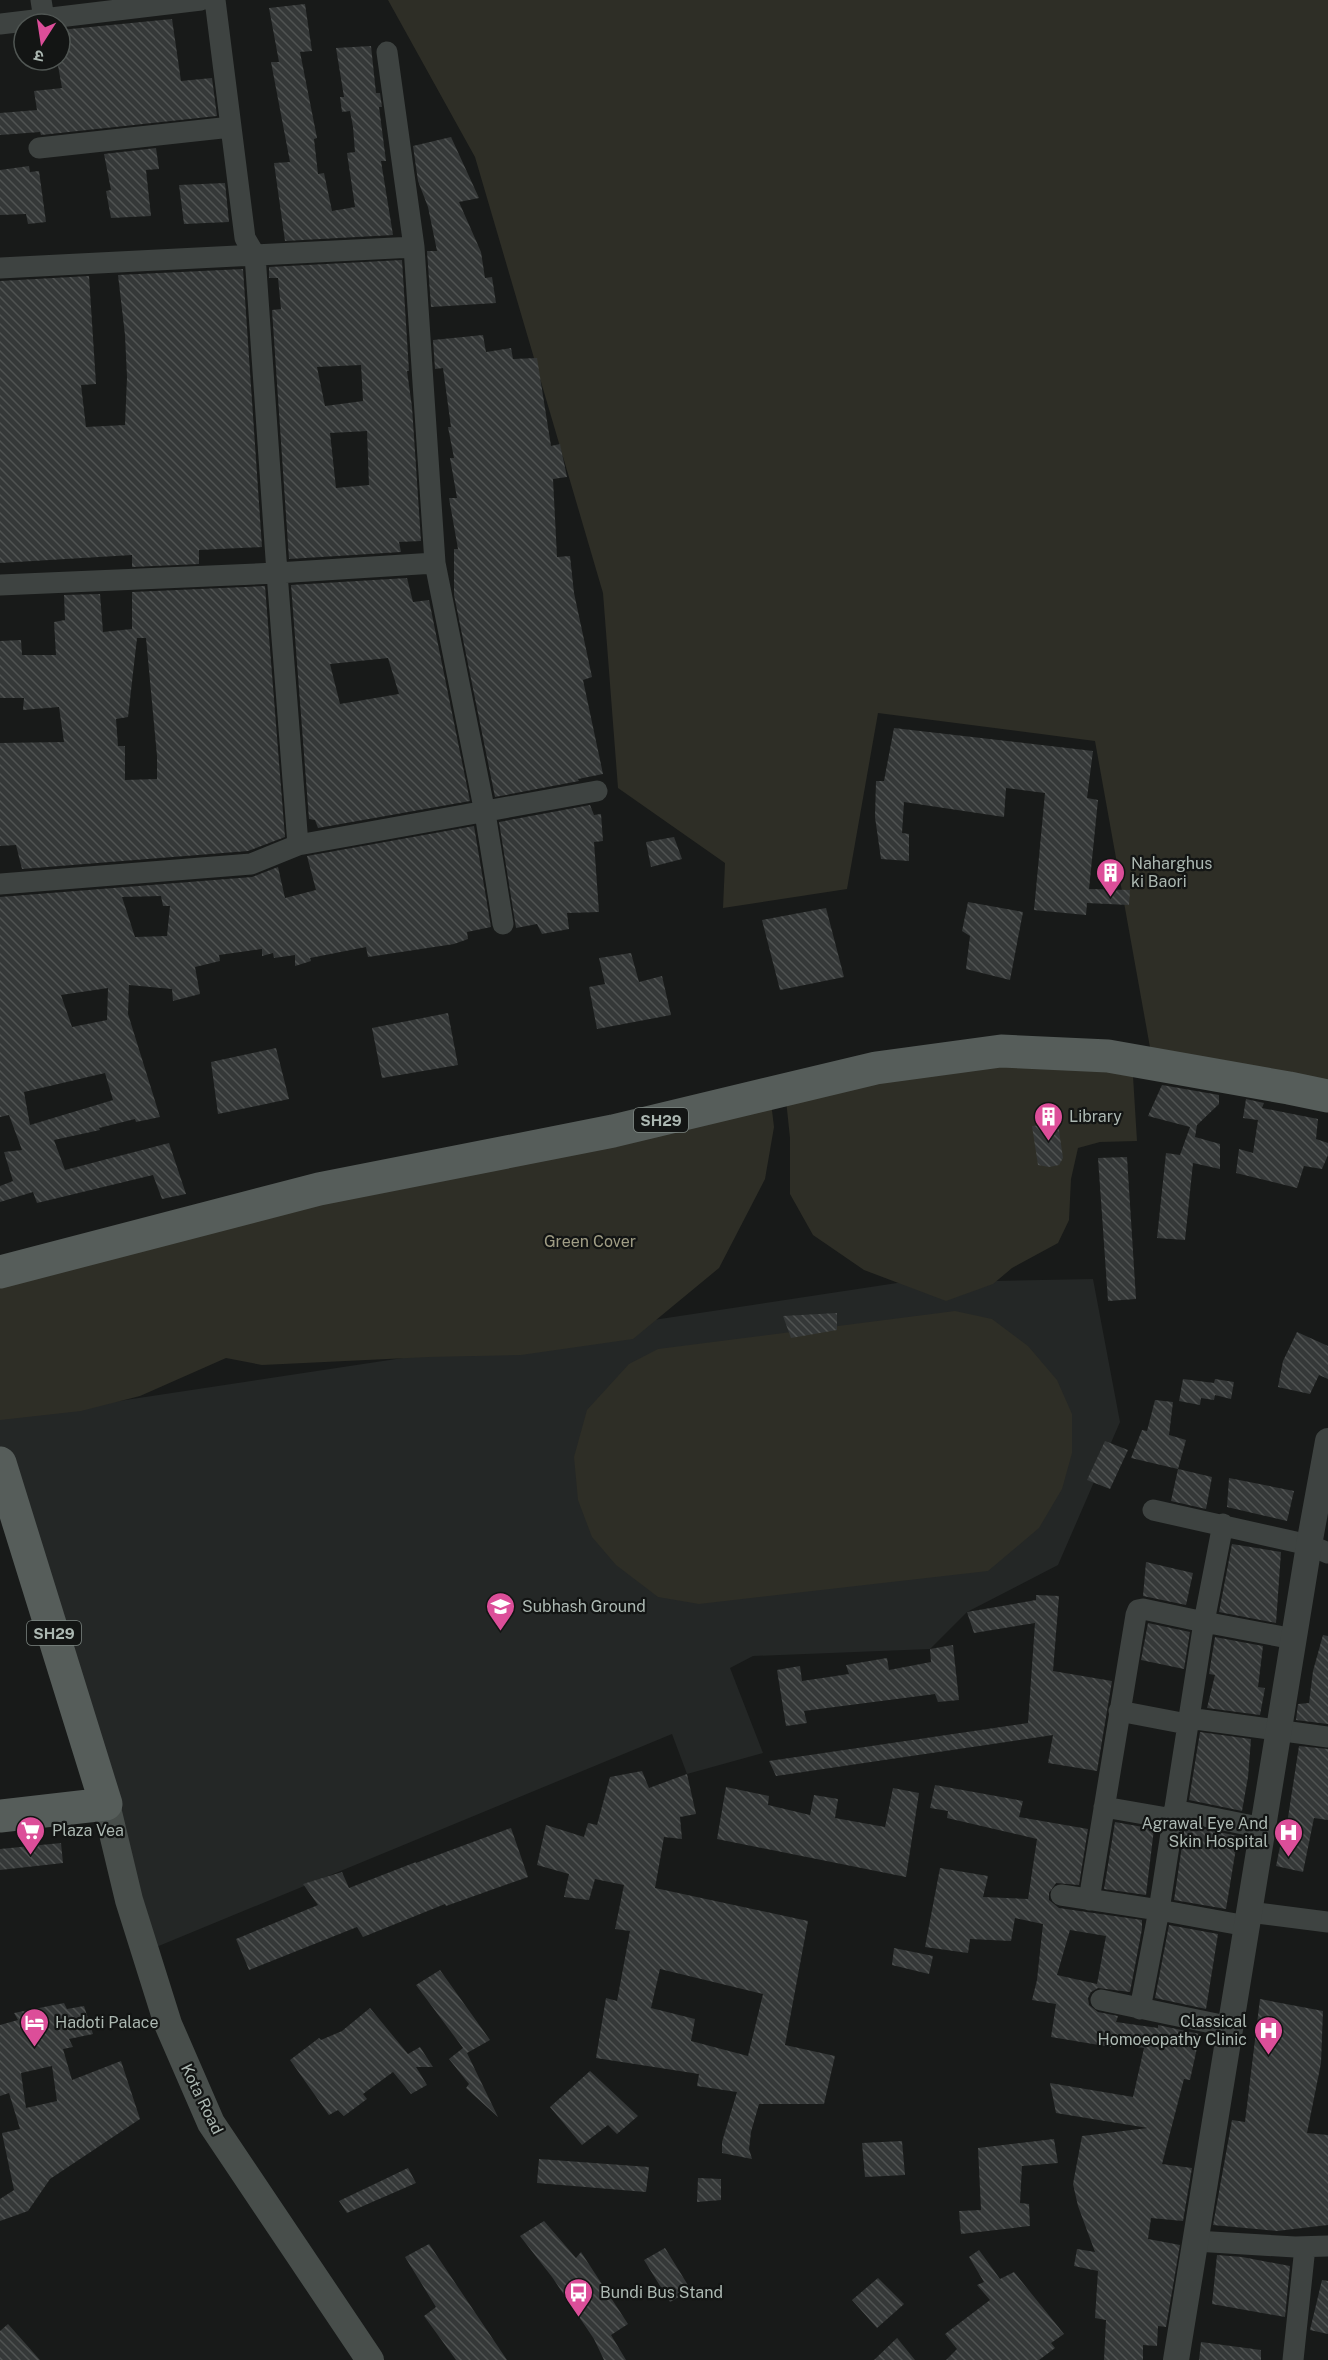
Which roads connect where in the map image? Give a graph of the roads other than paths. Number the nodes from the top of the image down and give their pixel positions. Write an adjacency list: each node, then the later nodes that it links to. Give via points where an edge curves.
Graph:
1 (201, 0): 3 (street)
2 (215, 0): 6 (street)
3 (43, 9): 4 (street)
4 (0, 24)
5 (387, 52): 8 (street)
6 (231, 127): 7 (street); 9 (street, via 245,238)
7 (39, 148)
8 (414, 247): 9 (street); 11 (street)
9 (255, 255): 10 (street); 12 (street)
10 (0, 268)
11 (435, 563): 12 (street); 15 (street)
12 (277, 573): 13 (street); 16 (street)
13 (0, 585)
14 (597, 791): 15 (street)
15 (485, 813): 16 (street); 18 (street)
16 (298, 845): 17 (street, via 251,864)
17 (0, 884)
18 (503, 924)
19 (1328, 1096): 20 (main road, SH29, via 1108,1056 1001,1051 876,1068 613,1131 320,1189)
20 (0, 1272)
21 (1328, 1441): 25 (street)
22 (0, 1463): 32 (main road, SH29)
23 (1153, 1510): 24 (street)
24 (1223, 1524): 25 (street); 26 (street)
25 (1318, 1549): 27 (street)
26 (1204, 1622): 27 (street); 28 (street, via 1138,1610); 29 (street)
27 (1294, 1639): 30 (street)
28 (1119, 1711): 29 (street); 33 (street)
29 (1188, 1721): 30 (street); 34 (street)
30 (1279, 1730): 31 (street); 36 (street)
31 (1328, 1737)
32 (106, 1804): 35 (main road); 48 (main road, Kota Road, via 129,1900 168,2024 211,2123)
33 (1104, 1807): 34 (street); 38 (street)
34 (1173, 1815): 36 (street); 39 (street)
35 (0, 1816)
36 (1263, 1828): 40 (street)
37 (1061, 1895): 38 (street)
38 (1089, 1900): 39 (street)
39 (1159, 1911): 40 (street); 43 (street)
40 (1248, 1919): 41 (street); 44 (street)
41 (1328, 1922)
42 (1101, 2000): 43 (street)
43 (1140, 2008): 44 (street)
44 (1231, 2028): 45 (street)
45 (1195, 2241): 47 (street); 49 (street)
46 (1328, 2246): 47 (street)
47 (1305, 2247): 50 (street)
48 (370, 2360)
49 (1176, 2360)
50 (1293, 2360)

